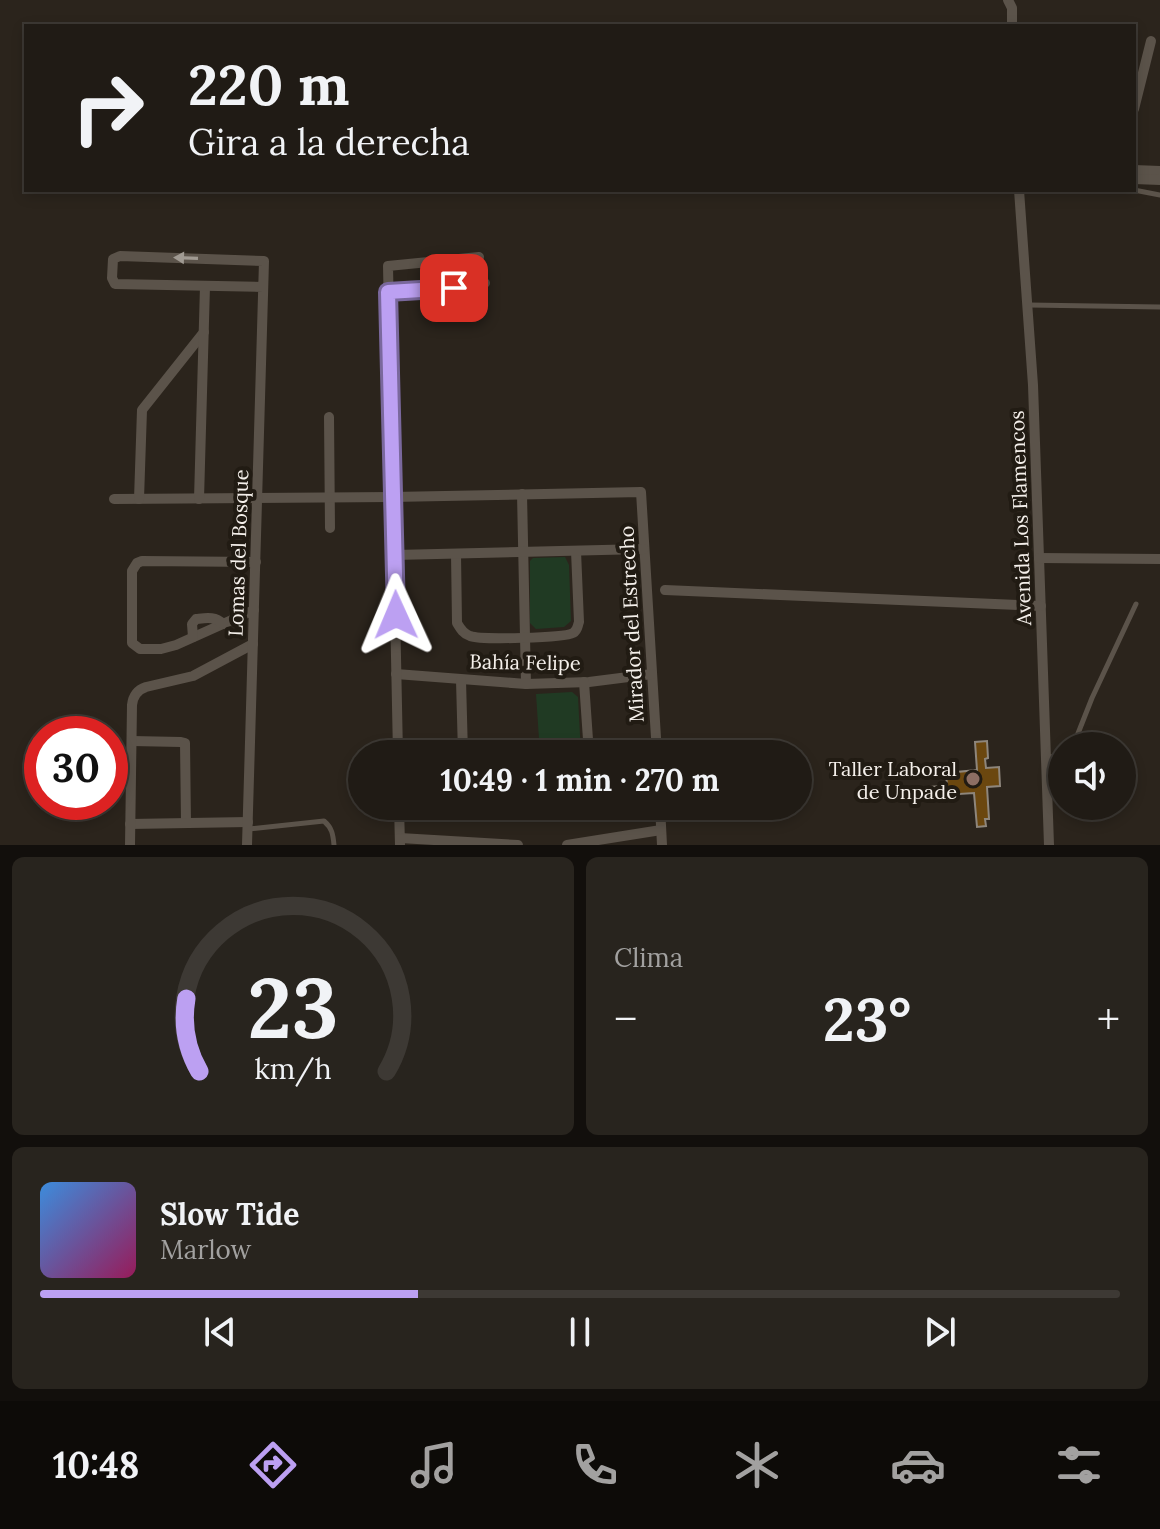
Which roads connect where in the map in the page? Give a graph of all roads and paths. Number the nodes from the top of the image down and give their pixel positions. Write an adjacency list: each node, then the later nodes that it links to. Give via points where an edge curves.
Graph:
1 (1008, 0): 2 (street)
2 (1012, 24)
3 (1151, 41): 4 (street)
4 (1136, 101)
5 (1136, 170): 6 (street)
6 (1160, 171)
7 (1136, 179): 8 (street)
8 (1160, 180)
9 (1136, 190): 11 (lane)
10 (1021, 192): 17 (street, Avenida Los Flamencos)
11 (1160, 195)
12 (479, 257): 16 (street, via 388,266)
13 (485, 283): 16 (street)
14 (205, 286): 15 (street); 15 (street, Lomas del Bosque, one-way to 14, via 264,261 113,259 115,284); 19 (street)
15 (263, 287): 27 (street, Lomas del Bosque)
16 (388, 292): 22 (street)
17 (1028, 305): 18 (lane); 34 (street, Avenida Los Flamencos)
18 (1160, 307)
19 (204, 332): 25 (street, via 142,410); 26 (street)
20 (329, 417): 23 (street)
21 (522, 494): 22 (street); 29 (street, Mirador del Estrecho, via 641,492); 31 (street)
22 (392, 497): 23 (street); 33 (street)
23 (330, 498): 27 (street); 28 (street)
24 (114, 499): 25 (street)
25 (139, 499): 26 (street)
26 (199, 499): 27 (street)
27 (257, 499): 36 (street, Lomas del Bosque)
28 (330, 528)
29 (644, 549): 30 (street); 44 (street, Mirador del Estrecho)
30 (576, 551): 31 (street); 41 (street, via 577,629 568,635)
31 (523, 552): 32 (street); 41 (street)
32 (456, 554): 33 (street); 41 (street, via 459,627 473,638)
33 (395, 555): 43 (street)
34 (1039, 558): 35 (street); 39 (street, Avenida Los Flamencos)
35 (1160, 559)
36 (256, 562): 40 (street, Lomas del Bosque); 40 (street, via 135,565 132,643 140,649 161,649 193,637 196,619 210,617 223,624)
37 (665, 590): 39 (street)
38 (1136, 604): 48 (lane)
39 (1041, 606): 54 (street, Avenida Los Flamencos)
40 (254, 610): 42 (street, Lomas del Bosque)
41 (525, 638): 47 (street)
42 (253, 644): 53 (street, via 193,676 136,693); 59 (street, Lomas del Bosque)
43 (396, 674): 45 (street, Bahía Felipe); 49 (street)
44 (652, 674): 46 (street, Bahía Felipe); 52 (street, Mirador del Estrecho)
45 (461, 680): 47 (street, Bahía Felipe); 50 (street)
46 (584, 682): 47 (street, Bahía Felipe); 51 (street)
47 (526, 684)
48 (1079, 732)
49 (398, 740)
50 (463, 740)
51 (588, 740)
52 (656, 740)
53 (132, 741): 57 (street, via 185,743); 58 (street)
54 (1046, 757): 70 (street, Avenida Los Flamencos)
55 (399, 820): 61 (street)
56 (661, 820): 60 (street)
57 (186, 823): 58 (street); 59 (street)
58 (130, 824): 63 (street)
59 (248, 825): 64 (street, Lomas del Bosque); 65 (lane, via 324,821)
60 (661, 830): 68 (street); 69 (street)
61 (400, 841): 62 (street)
62 (471, 844): 66 (street)
63 (130, 845)
64 (247, 845)
65 (334, 845)
66 (518, 845)
67 (567, 845): 68 (street)
68 (573, 845)
69 (662, 845)
70 (1049, 845)

